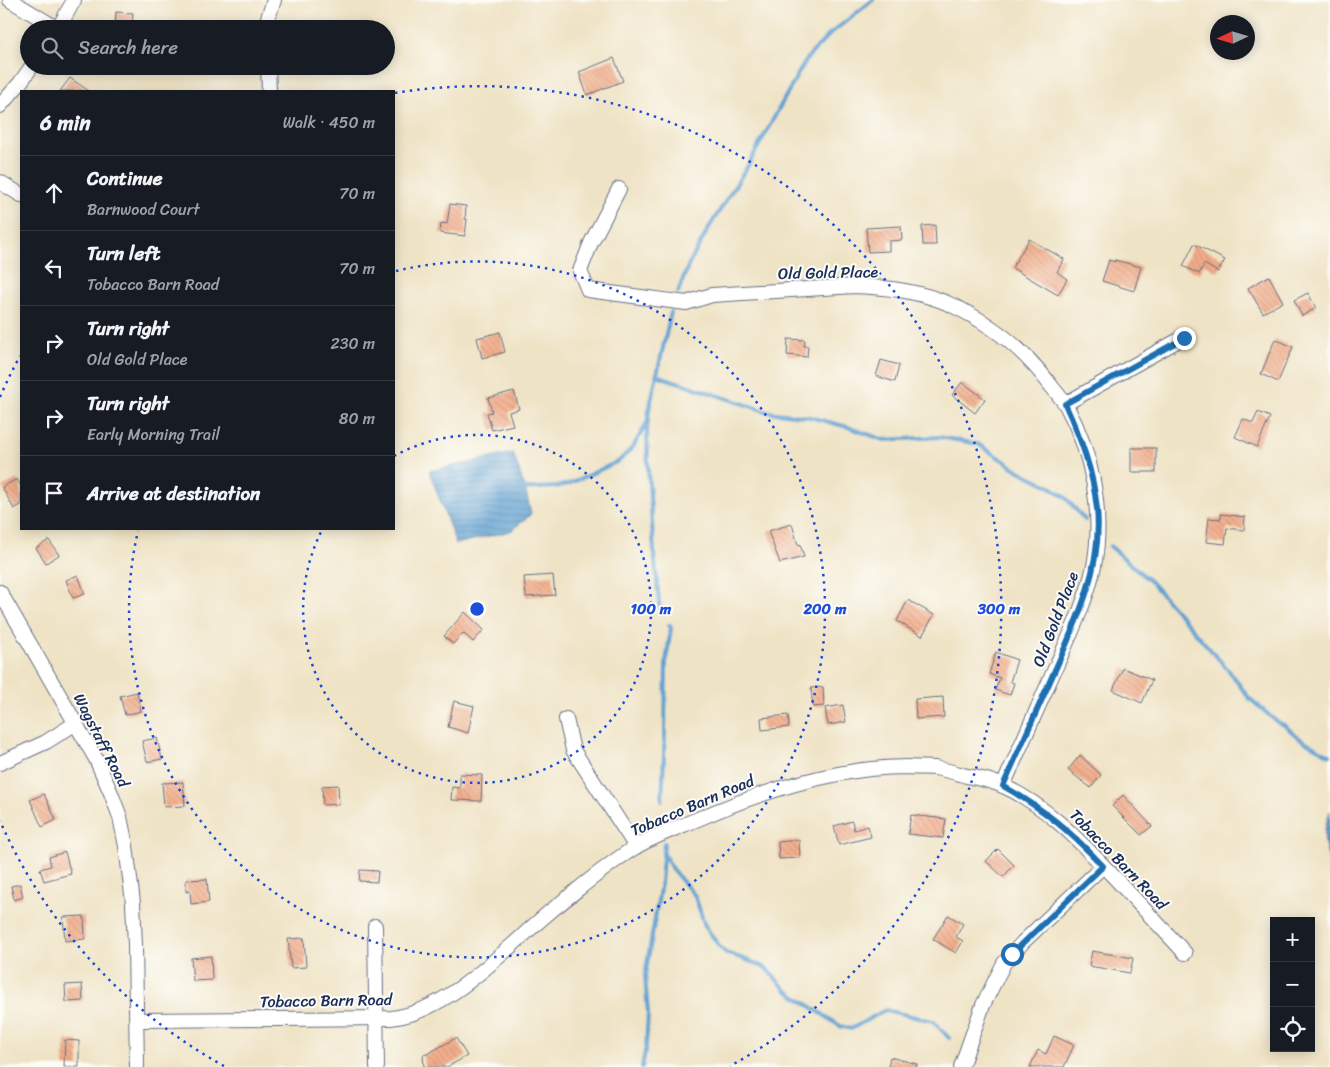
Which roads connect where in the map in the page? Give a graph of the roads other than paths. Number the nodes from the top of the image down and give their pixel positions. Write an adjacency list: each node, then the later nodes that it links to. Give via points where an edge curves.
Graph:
1 (10, 0): 4 (street)
2 (74, 0): 5 (street)
3 (274, 0): 6 (street)
4 (43, 20)
5 (63, 20)
6 (267, 20)
7 (26, 75): 10 (street)
8 (268, 75): 9 (street)
9 (269, 90)
10 (0, 106)
11 (0, 182): 13 (street)
12 (619, 189): 15 (street, Old Gold Place, via 580,271 588,290 686,302 712,294 855,286 912,293 964,311 1005,337 1034,363)
13 (20, 194)
14 (1184, 338): 15 (street)
15 (1065, 404): 20 (street, Old Gold Place, via 1090,464 1094,486 1097,511 1094,566 1075,624)
16 (0, 592): 18 (street, Wagstaff Road)
17 (566, 719): 21 (street, via 573,750)
18 (76, 723): 19 (street, via 46,742); 26 (street, Wagstaff Road, via 111,793 126,846 133,903)
19 (0, 763)
20 (1003, 786): 21 (street, Tobacco Barn Road, via 933,768 885,767 835,775 716,811); 22 (street, Tobacco Barn Road, via 1056,820)
21 (636, 846): 25 (street, Tobacco Barn Road, via 449,995 405,1017)
22 (1103, 866): 24 (street, Tobacco Barn Road); 29 (street, via 1004,963 983,1005)
23 (375, 926): 25 (street)
24 (1186, 953)
25 (376, 1018): 26 (street, Tobacco Barn Road); 28 (street)
26 (137, 1020): 27 (street, Wagstaff Road)
27 (137, 1067)
28 (377, 1067)
29 (961, 1067)

